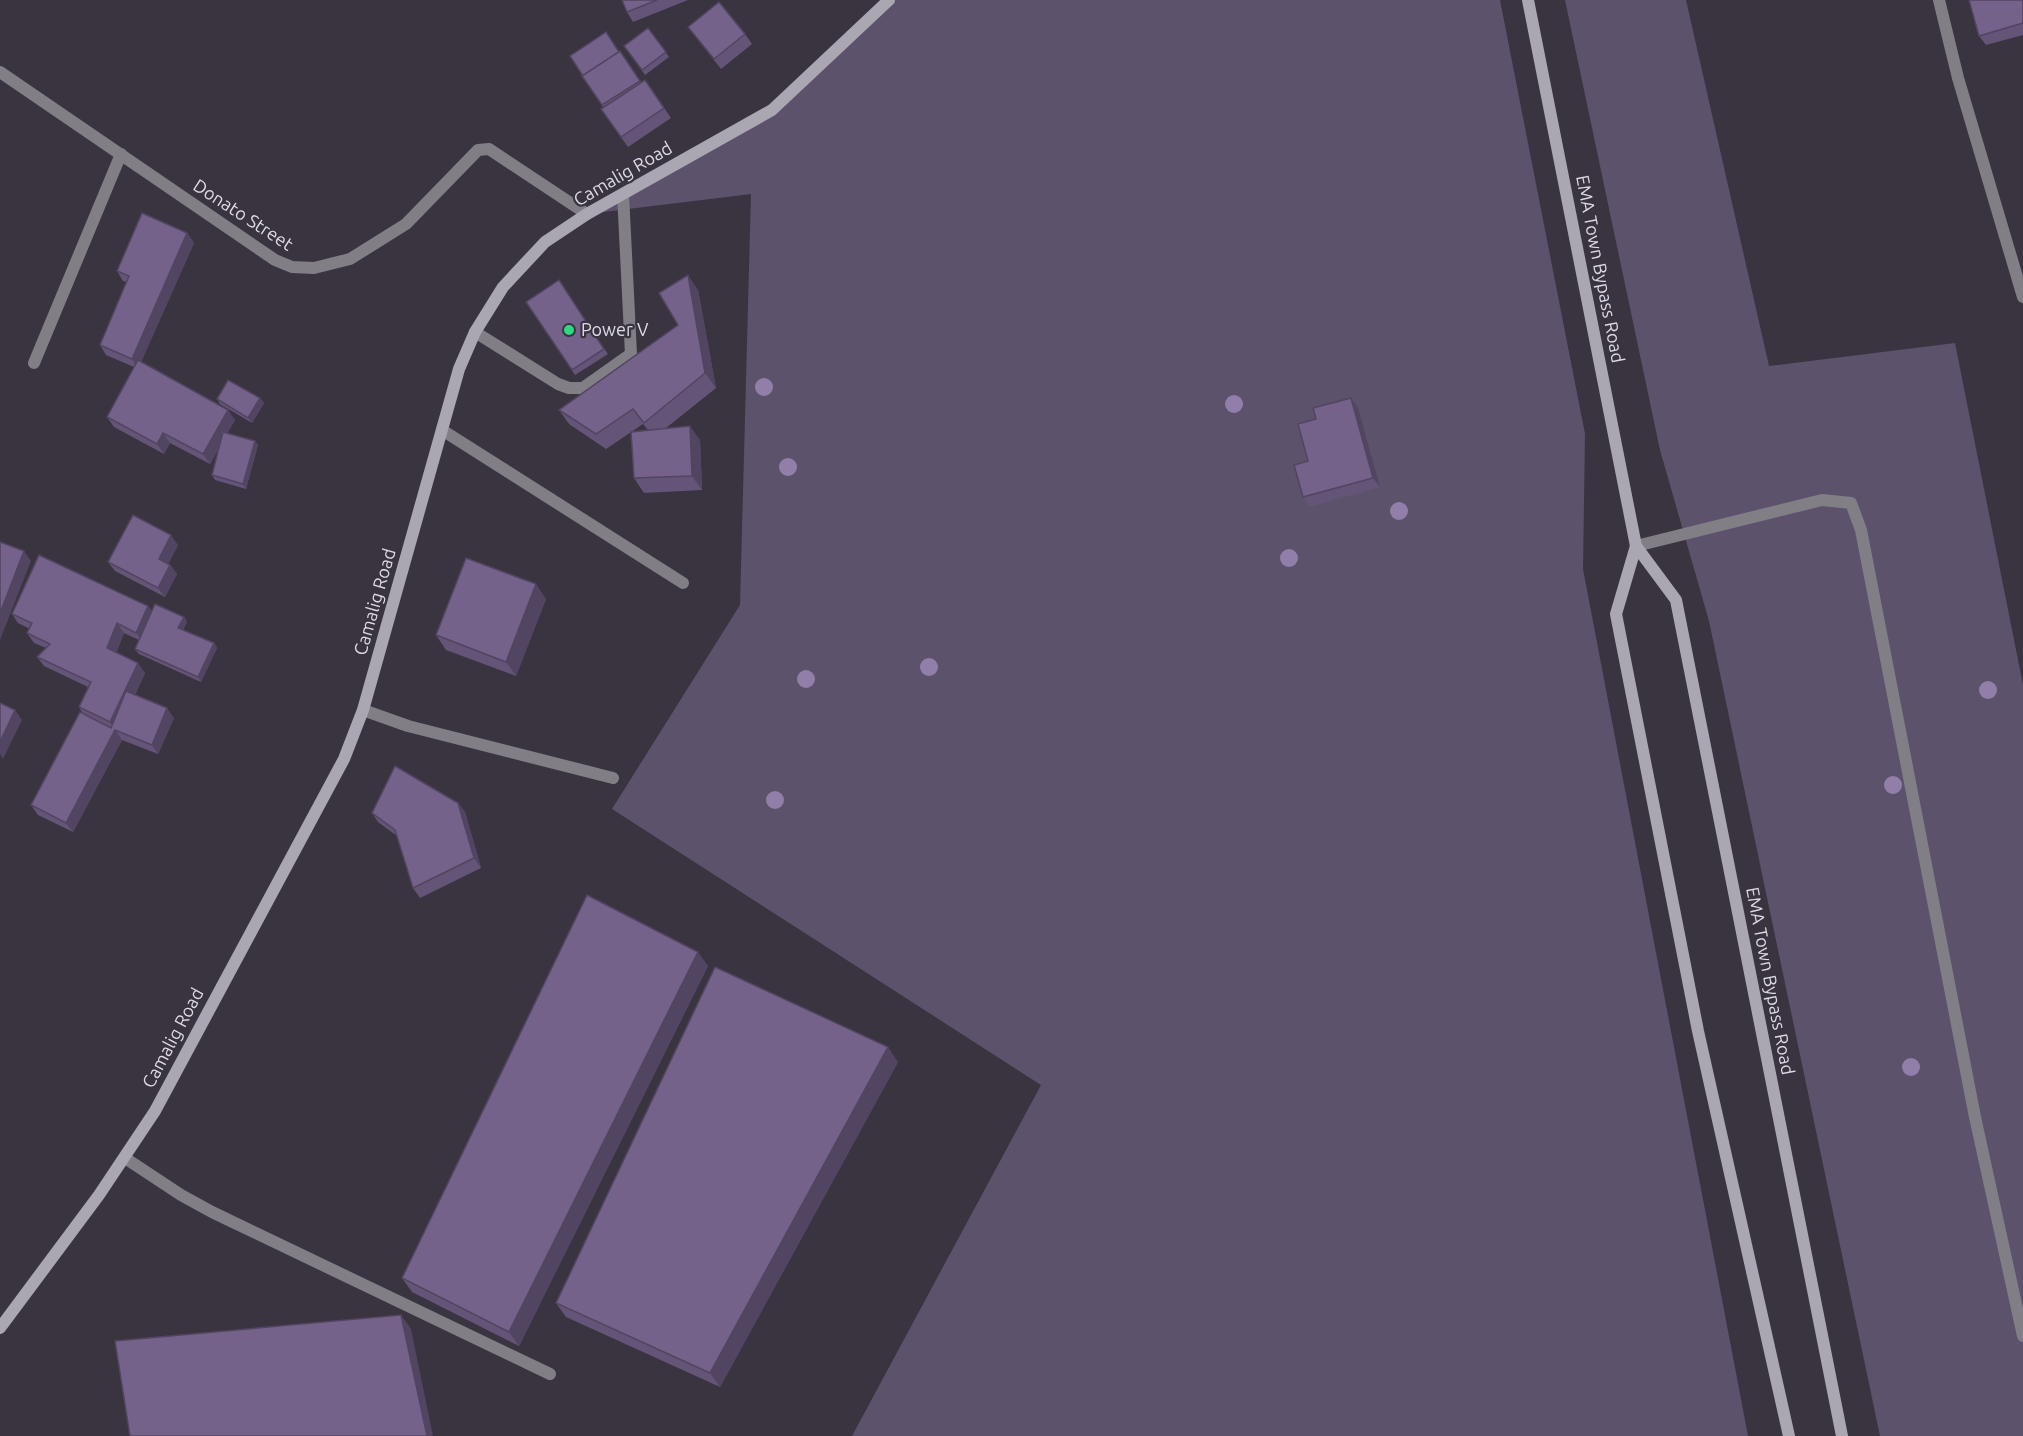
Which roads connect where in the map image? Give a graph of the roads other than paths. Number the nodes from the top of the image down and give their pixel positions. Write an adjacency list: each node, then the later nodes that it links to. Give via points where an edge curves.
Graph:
1 (889, 0): 6 (street, Camalig Road, via 772,110)
2 (1528, 0): 12 (street, EMA Town Bypass Road)
3 (1939, 0): 8 (street)
4 (0, 72): 5 (street, Donato Street)
5 (121, 154): 7 (street, Donato Street, via 275,260 292,267 314,268 350,259 406,224 478,150 489,149); 10 (street)
6 (623, 194): 7 (street, Camalig Road); 9 (street, via 631,354 583,388 569,388)
7 (587, 214): 9 (street, Camalig Road, via 545,242 522,265)
8 (2023, 297)
9 (475, 332): 11 (street, Camalig Road, via 459,369)
10 (34, 363)
11 (442, 430): 13 (street); 14 (street, Camalig Road)
12 (1636, 546): 18 (street, via 1822,500 1851,503 1861,530 1975,1117); 20 (street, EMA Town Bypass Road, via 1616,614 1698,1031); 21 (street, EMA Town Bypass Road, via 1676,600)
13 (683, 583)
14 (363, 710): 15 (street, via 408,726); 16 (street, Camalig Road, via 344,759 155,1111)
15 (613, 778)
16 (125, 1158): 17 (street, Camalig Road); 19 (street, via 212,1212)
17 (0, 1328)
18 (2023, 1336)
19 (550, 1374)
20 (1789, 1436)
21 (1842, 1436)

